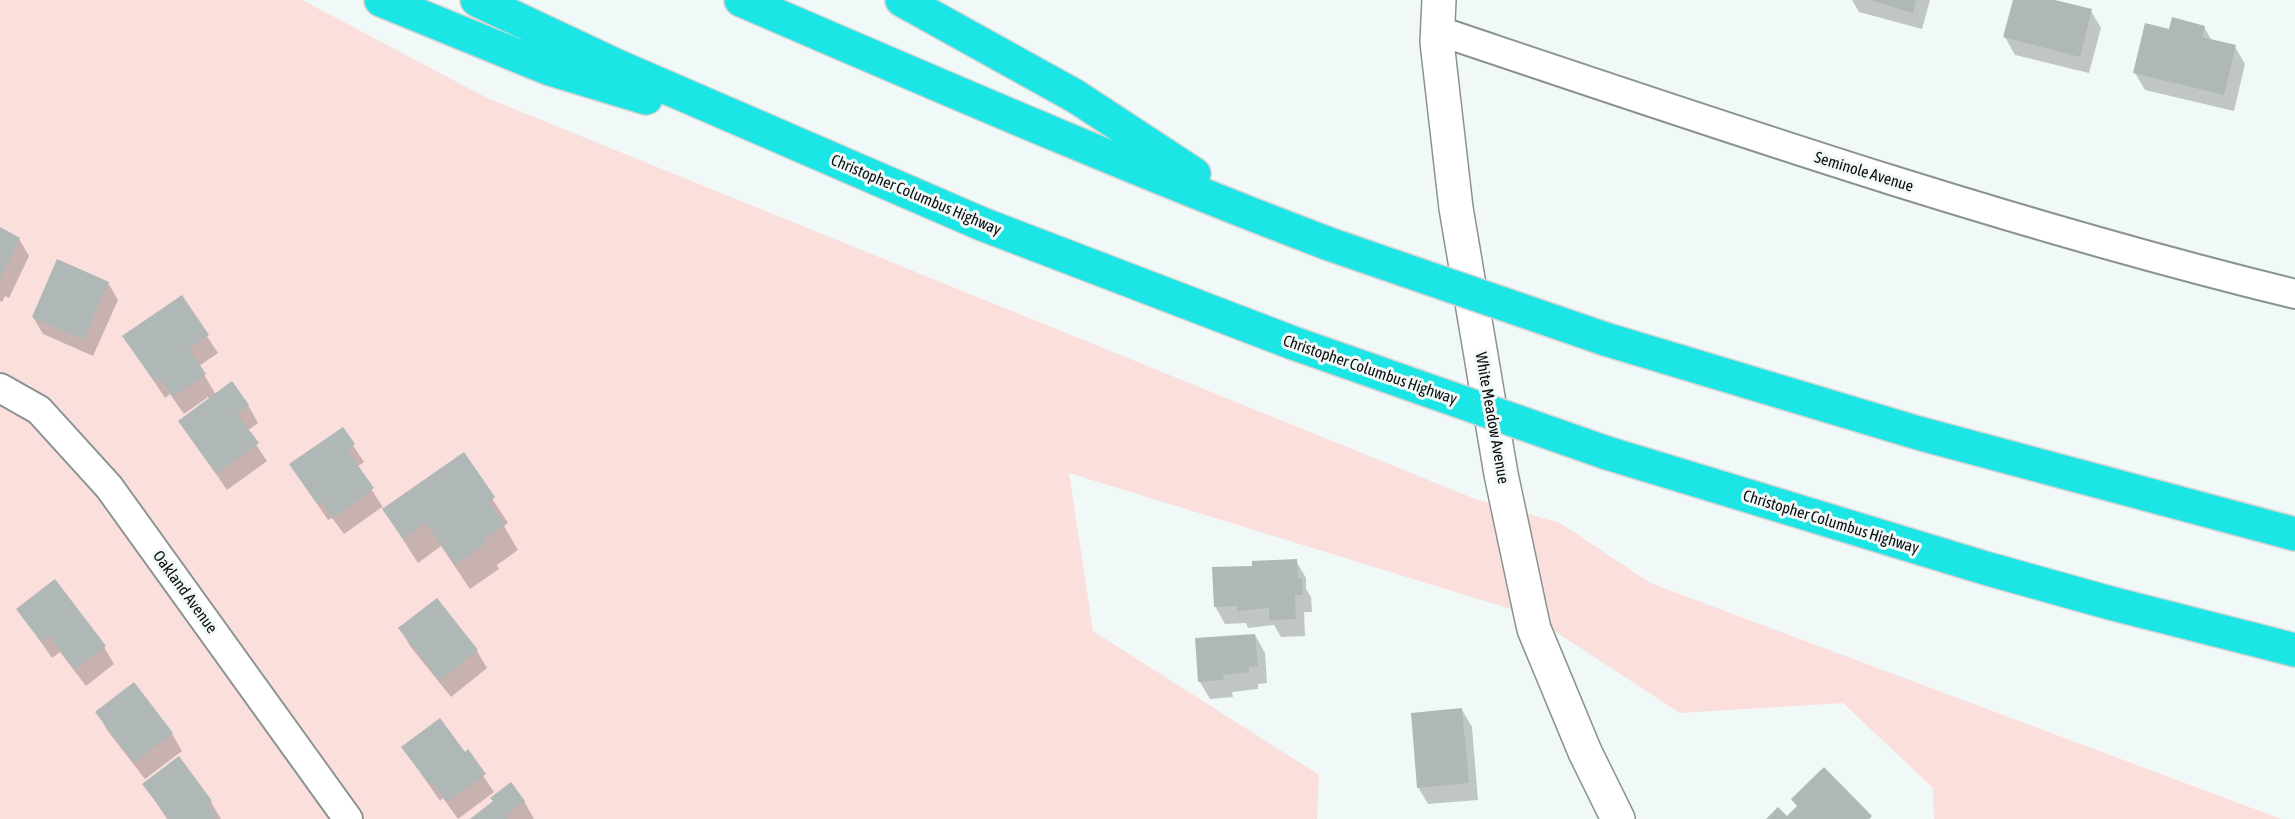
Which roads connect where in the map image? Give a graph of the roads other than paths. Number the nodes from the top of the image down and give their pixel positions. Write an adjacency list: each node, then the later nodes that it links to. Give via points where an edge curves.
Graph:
1 (381, 0): 6 (highway, via 550,69)
2 (477, 0): 6 (highway, Christopher Columbus Highway)
3 (741, 0): 7 (highway)
4 (902, 0): 7 (highway, via 1075,96)
5 (1439, 15): 8 (street, Seminole Avenue, via 1756,138 2054,231); 13 (street, White Meadow Avenue, via 1437,42 1456,208 1501,474 1534,629 1585,752)
6 (782, 139): 11 (highway, Christopher Columbus Highway, bridge, via 982,224 1293,343 1607,453 1985,568)
7 (1260, 218): 10 (highway, bridge, via 1605,339 1918,433)
8 (2295, 294)
9 (0, 388): 12 (street, Oakland Avenue, via 39,410 110,487)
10 (2295, 534)
11 (2295, 650)
12 (348, 819)
13 (1618, 819)

